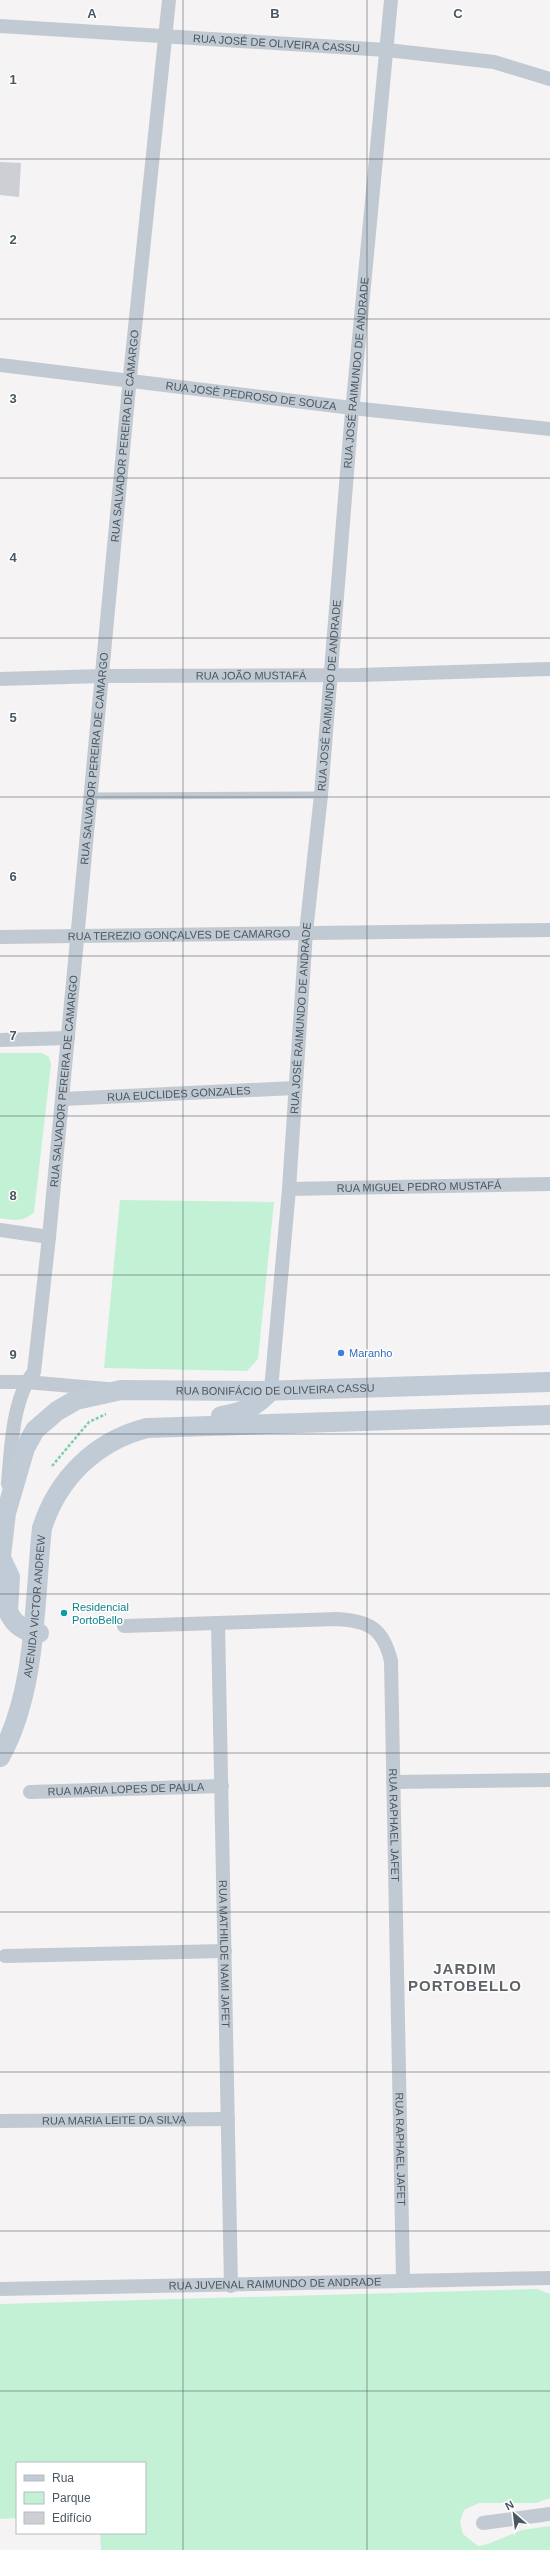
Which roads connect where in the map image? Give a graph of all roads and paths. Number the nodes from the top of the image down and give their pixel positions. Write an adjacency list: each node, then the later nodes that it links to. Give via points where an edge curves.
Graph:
1 (169, 0): 4 (street, RUA SALVADOR PEREIRA DE CAMARGO)
2 (391, 0): 5 (street, RUA JOSÉ RAIMUNDO DE ANDRADE)
3 (0, 26): 4 (street, RUA JOSÉ DE OLIVEIRA CASSU)
4 (166, 35): 5 (street, RUA JOSÉ DE OLIVEIRA CASSU); 8 (street, RUA SALVADOR PEREIRA DE CAMARGO)
5 (386, 50): 6 (street, RUA JOSÉ DE OLIVEIRA CASSU, via 494,62); 9 (street, RUA JOSÉ RAIMUNDO DE ANDRADE)
6 (550, 79)
7 (0, 365): 8 (street, RUA JOSÉ PEDROSO DE SOUZA)
8 (130, 380): 9 (street, RUA JOSÉ PEDROSO DE SOUZA); 12 (street, RUA SALVADOR PEREIRA DE CAMARGO)
9 (352, 408): 10 (street, RUA JOSÉ PEDROSO DE SOUZA); 13 (street, RUA JOSÉ RAIMUNDO DE ANDRADE)
10 (550, 429)
11 (550, 669): 13 (street, RUA JOÃO MUSTAFÁ)
12 (102, 676): 13 (street, RUA JOÃO MUSTAFÁ); 14 (street, RUA JOÃO MUSTAFÁ); 16 (street, RUA SALVADOR PEREIRA DE CAMARGO)
13 (329, 676): 15 (street, RUA JOSÉ RAIMUNDO DE ANDRADE)
14 (0, 679)
15 (321, 795): 16 (lane); 18 (street, RUA JOSÉ RAIMUNDO DE ANDRADE)
16 (92, 796): 19 (street, RUA SALVADOR PEREIRA DE CAMARGO)
17 (550, 930): 18 (street, RUA TEREZIO GONÇALVES DE CAMARGO)
18 (306, 932): 19 (street, RUA TEREZIO GONÇALVES DE CAMARGO); 23 (street, RUA JOSÉ RAIMUNDO DE ANDRADE)
19 (79, 936): 20 (street, RUA TEREZIO GONÇALVES DE CAMARGO); 21 (street, RUA SALVADOR PEREIRA DE CAMARGO)
20 (0, 937)
21 (68, 1038): 22 (street); 24 (street, RUA SALVADOR PEREIRA DE CAMARGO)
22 (0, 1040)
23 (295, 1088): 24 (street, RUA EUCLIDES GONZALES); 26 (street, RUA JOSÉ RAIMUNDO DE ANDRADE)
24 (63, 1099): 28 (street, RUA SALVADOR PEREIRA DE CAMARGO)
25 (550, 1184): 26 (street, RUA MIGUEL PEDRO MUSTAFÁ)
26 (289, 1189): 33 (street, RUA JOSÉ RAIMUNDO DE ANDRADE)
27 (0, 1230): 28 (street)
28 (49, 1237): 30 (street, RUA SALVADOR PEREIRA DE CAMARGO, via 34,1372)
29 (0, 1382): 30 (street, RUA BONIFÁCIO DE OLIVEIRA CASSU)
30 (26, 1382): 32 (street, RUA BONIFÁCIO DE OLIVEIRA CASSU); 36 (street, RUA SALVADOR PEREIRA DE CAMARGO, via 14,1429)
31 (550, 1382): 33 (main road, RUA BONIFÁCIO DE OLIVEIRA CASSU)
32 (122, 1390): 33 (main road, RUA BONIFÁCIO DE OLIVEIRA CASSU); 36 (main road, via 76,1400 57,1411 35,1430 25,1448)
33 (271, 1390): 35 (main road, via 261,1402 243,1412 187,1419)
34 (550, 1415): 35 (main road)
35 (167, 1428): 40 (main road, AVENIDA VICTOR ANDREW, via 147,1428 124,1436 95,1452 82,1462 56,1494 42,1528)
36 (6, 1513): 37 (main road)
37 (0, 1562): 40 (main road, via 10,1577 10,1616 19,1627)
38 (218, 1622): 39 (street, RUA RAPHAEL JAFET); 43 (street, RUA RAPHAEL JAFET, via 337,1619 355,1620 374,1627 387,1644 391,1661); 44 (street, RUA MATHILDE NAMI JAFET)
39 (124, 1626)
40 (34, 1636): 41 (main road, AVENIDA VICTOR ANDREW, via 23,1699)
41 (0, 1757)
42 (550, 1780): 43 (street)
43 (393, 1782): 51 (street, RUA RAPHAEL JAFET)
44 (222, 1786): 45 (street, RUA MARIA LOPES DE PAULA); 46 (street, RUA MATHILDE NAMI JAFET)
45 (30, 1792)
46 (225, 1951): 47 (street); 48 (street, RUA MATHILDE NAMI JAFET)
47 (5, 1956)
48 (228, 2119): 49 (street, RUA MARIA LEITE DA SILVA); 52 (street, RUA MATHILDE NAMI JAFET)
49 (0, 2121)
50 (550, 2278): 51 (street, RUA JUVENAL RAIMUNDO DE ANDRADE)
51 (403, 2279): 52 (street, RUA JUVENAL RAIMUNDO DE ANDRADE)
52 (231, 2286): 53 (street, RUA JUVENAL RAIMUNDO DE ANDRADE)
53 (0, 2289)
54 (550, 2514): 55 (street)
55 (483, 2523)

